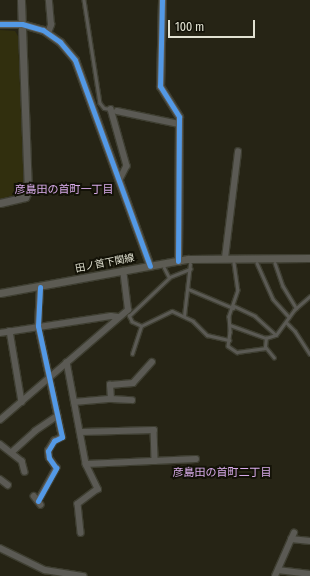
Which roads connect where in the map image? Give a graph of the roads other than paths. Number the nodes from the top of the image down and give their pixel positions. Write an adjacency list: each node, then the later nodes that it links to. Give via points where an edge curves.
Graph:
1 (21, 0): 6 (street)
2 (50, 0): 7 (street, via 51,25)
3 (84, 0): 8 (lane, via 100,103 104,108)
4 (162, 0): 9 (street, via 160,86 179,117)
5 (0, 24): 6 (street)
6 (22, 24): 7 (street); 12 (street, via 28,192 26,197)
7 (48, 33): 11 (street, via 60,42 75,60)
8 (114, 110): 9 (street); 11 (street, via 127,166)
9 (179, 124): 15 (street)
10 (238, 152): 13 (street)
11 (120, 180): 20 (street)
12 (0, 203)
13 (225, 258): 14 (main road, 田ノ首下関線); 15 (main road, 田ノ首下関線)
14 (310, 258)
15 (178, 261): 20 (main road, 田ノ首下関線)
16 (234, 263): 29 (lane, via 238,290)
17 (257, 263): 32 (lane, via 273,299)
18 (275, 263): 30 (lane, via 283,286)
19 (190, 264): 22 (lane)
20 (150, 266): 23 (main road, 田ノ首下関線)
21 (164, 268): 24 (lane)
22 (190, 269): 24 (lane); 26 (lane)
23 (124, 271): 25 (main road, 田ノ首下関線); 33 (street, via 128,310)
24 (169, 278): 37 (lane, via 129,316 132,322)
25 (40, 287): 27 (main road, 田ノ首下関線); 36 (street)
26 (188, 290): 29 (lane); 31 (lane)
27 (0, 293)
28 (310, 296): 30 (lane)
29 (233, 307): 35 (lane, via 229,316); 40 (lane, via 255,316)
30 (296, 308): 32 (lane)
31 (184, 316): 37 (lane, via 169,312); 42 (lane, via 207,335)
32 (289, 316): 34 (lane)
33 (118, 318): 36 (street, via 111,316); 49 (street)
34 (286, 322): 40 (lane); 45 (lane)
35 (230, 325): 41 (lane); 42 (lane)
36 (38, 326): 38 (street); 51 (street)
37 (141, 326): 46 (lane)
38 (10, 331): 39 (street); 54 (street)
39 (0, 333)
40 (276, 335): 41 (lane)
41 (266, 338): 44 (lane)
42 (229, 340): 44 (lane, via 228,346 234,351)
43 (310, 345): 45 (lane)
44 (266, 348): 48 (lane)
45 (306, 348): 47 (lane)
46 (132, 354)
47 (310, 354)
48 (274, 358)
49 (67, 362): 51 (street); 55 (street)
50 (152, 362): 52 (street, via 133,383 110,385)
51 (48, 377): 54 (street); 56 (street)
52 (111, 399): 53 (street); 55 (street)
53 (132, 400)
54 (22, 402): 57 (street)
55 (74, 402): 58 (street)
56 (57, 416): 60 (street, via 35,431); 67 (street, via 62,437 54,441 48,454 56,468 40,503)
57 (0, 420)
58 (80, 432): 62 (street, via 154,430); 63 (street)
59 (0, 444): 60 (street)
60 (12, 452): 64 (street, via 22,460)
61 (196, 459): 62 (street)
62 (155, 461): 63 (street)
63 (86, 464): 68 (street, via 98,489 78,504)
64 (24, 472)
65 (0, 479): 66 (street)
66 (8, 485)
67 (34, 496)
68 (81, 533)
69 (310, 541): 71 (street, via 293,536)
70 (0, 548): 73 (street, via 45,570)
71 (278, 570): 72 (street); 74 (street)
72 (309, 575)
73 (84, 576)
74 (275, 576)

